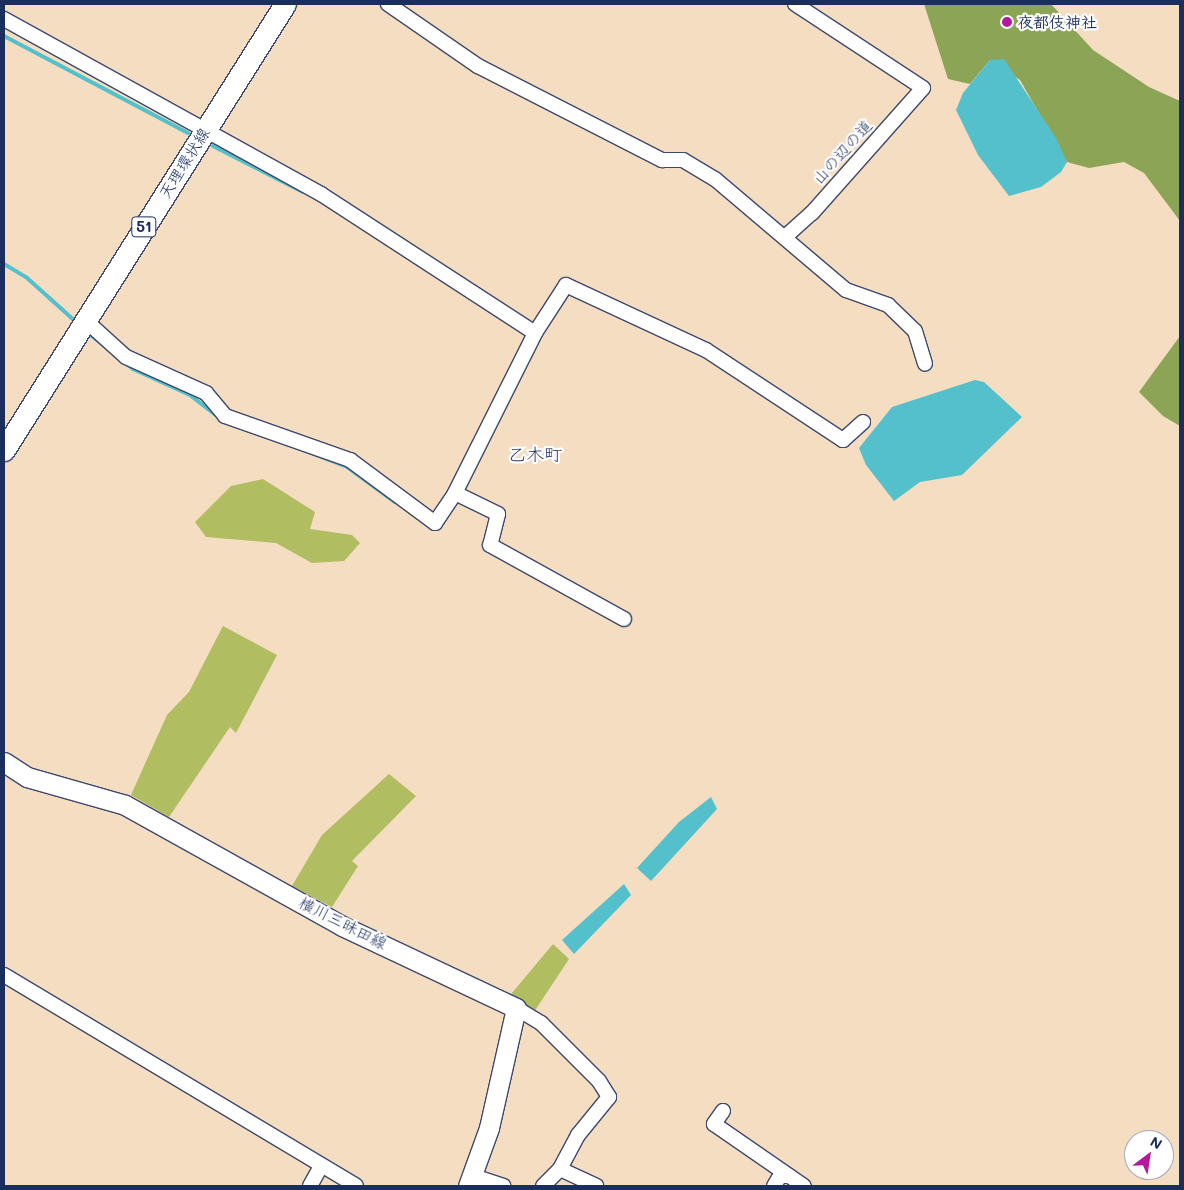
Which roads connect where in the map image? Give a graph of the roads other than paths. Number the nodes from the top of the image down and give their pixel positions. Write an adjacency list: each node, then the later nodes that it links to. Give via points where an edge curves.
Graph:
1 (285, 4): 5 (main road, 天理環状線 / 51)
2 (388, 4): 6 (street, via 478,66 662,160 683,160 715,179)
3 (795, 4): 6 (street, 山の辺の道, via 922,88 812,213)
4 (4, 20): 5 (street)
5 (205, 131): 7 (main road, 天理環状線 / 51); 8 (street, via 321,194)
6 (785, 237): 9 (street, via 846,290 888,305 915,331)
7 (85, 320): 11 (main road, 天理環状線 / 51); 12 (street, via 126,356 206,393 226,416 350,460 436,523)
8 (535, 333): 10 (street, via 566,285 706,350 843,440); 12 (street)
9 (925, 363)
10 (862, 422)
11 (4, 450)
12 (455, 493): 13 (street, via 498,514 490,545 496,550)
13 (624, 619)
14 (4, 762): 16 (main road, 横川三昧田線, via 27,777 125,805 342,926)
15 (4, 975): 18 (street)
16 (516, 1008): 19 (street, via 541,1023 599,1081 609,1097 578,1135); 21 (main road, via 489,1128)
17 (722, 1111): 20 (street, via 714,1124)
18 (321, 1166): 22 (street); 23 (street)
19 (560, 1169): 25 (street); 26 (street)
20 (789, 1176): 27 (street, via 780,1176); 28 (street)
21 (470, 1181): 24 (street)
22 (310, 1186)
23 (356, 1186)
24 (503, 1186)
25 (543, 1186)
26 (596, 1186)
27 (774, 1186)
28 (804, 1186)

